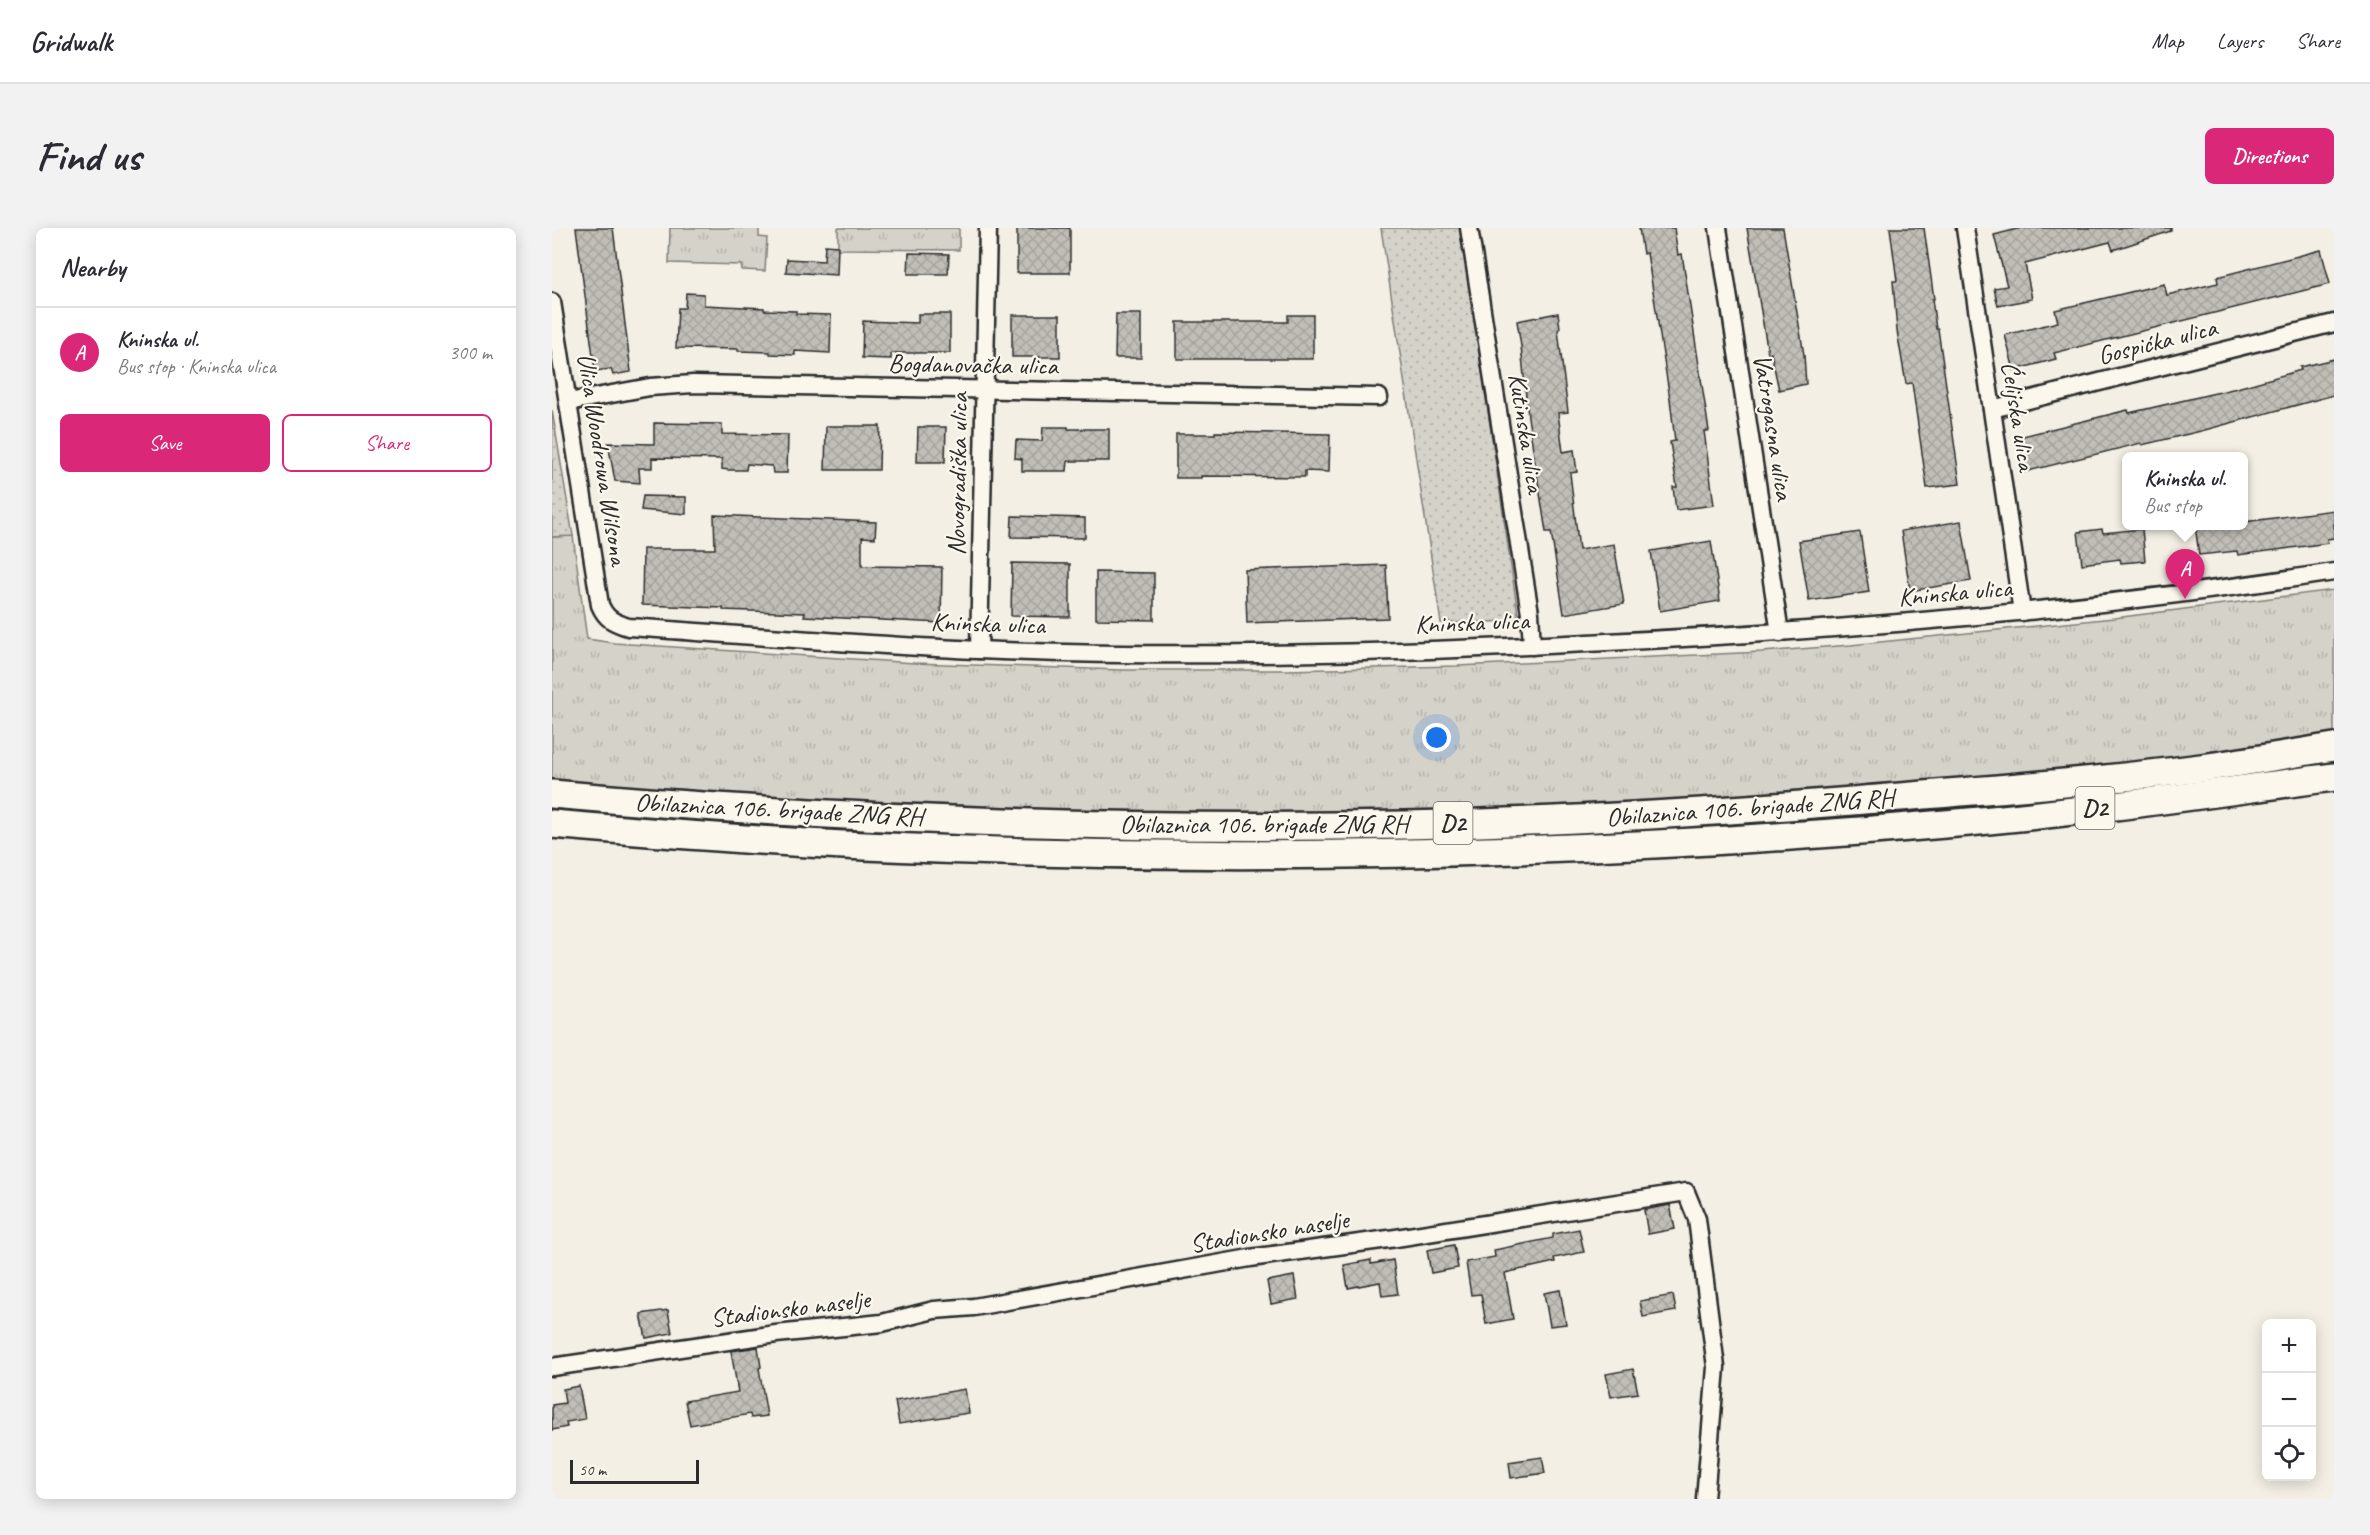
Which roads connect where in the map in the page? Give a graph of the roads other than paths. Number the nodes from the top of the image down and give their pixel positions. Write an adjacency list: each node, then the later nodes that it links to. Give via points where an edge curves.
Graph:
1 (988, 228): 7 (street, Novogradiška ulica)
2 (1469, 228): 15 (street, Kutinska ulica)
3 (1718, 228): 14 (street, Vatrogasna ulica)
4 (1965, 228): 10 (street, Ćelijska ulica)
5 (552, 302): 9 (street, Ulica Woodrowa Wilsona)
6 (2334, 322): 10 (street, Gospićka ulica)
7 (985, 389): 8 (street, Bogdanovačka ulica); 9 (street, Bogdanovačka ulica, via 672,384); 16 (street, Novogradiška ulica)
8 (1379, 397)
9 (568, 402): 13 (street, Ulica Woodrowa Wilsona, via 600,604)
10 (1992, 409): 12 (street, Ćelijska ulica)
11 (2334, 572): 12 (street, Kninska ulica)
12 (2022, 612): 14 (street, Kninska ulica)
13 (609, 620): 16 (street, Kninska ulica, via 628,627)
14 (1780, 633): 15 (street, Kninska ulica)
15 (1532, 646): 16 (street, Kninska ulica, via 1320,653)
16 (979, 650)
17 (2334, 747): 19 (highway, Obilaznica 106. brigade ZNG RH / D2, via 2201,768 2023,787 1690,814 1405,825 889,818)
18 (2334, 777): 20 (highway, Obilaznica 106. brigade ZNG RH / D2, via 1972,822 1548,849 1292,855 1021,852 862,846)
19 (552, 794)
20 (552, 824)
21 (552, 1367): 22 (street, Stadionsko naselje, via 776,1334 882,1323 934,1310 974,1307 1250,1258 1686,1192 1697,1219 1716,1367)
22 (1705, 1499)

